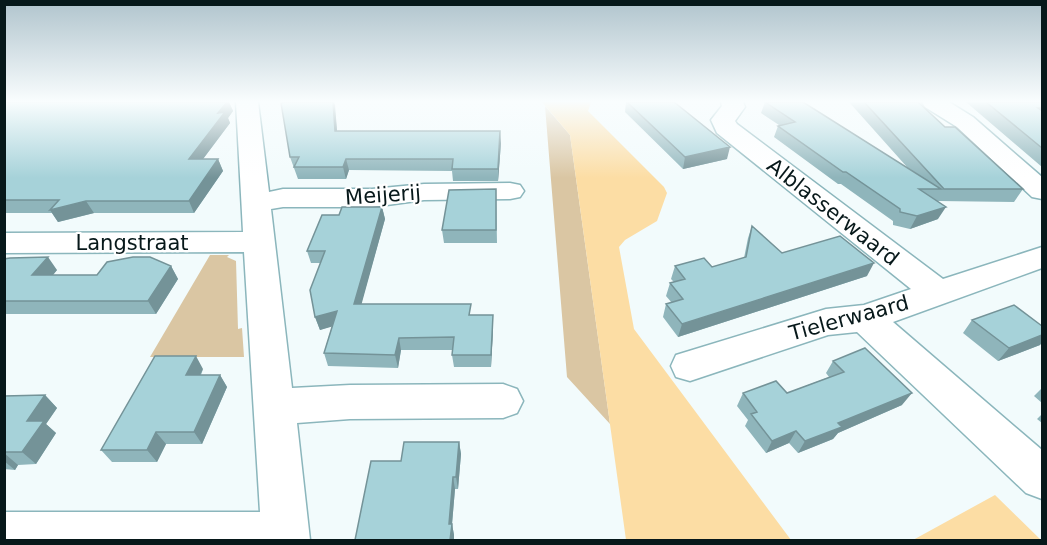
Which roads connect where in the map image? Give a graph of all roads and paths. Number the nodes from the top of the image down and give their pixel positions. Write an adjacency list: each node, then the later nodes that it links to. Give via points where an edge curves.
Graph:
1 (241, 127): 6 (street)
2 (727, 127): 9 (street, Alblasserwaard)
3 (971, 127): 5 (street)
4 (510, 191): 6 (street, Meijerij, via 283,198)
5 (1042, 191)
6 (258, 223): 7 (street, Langstraat); 13 (street)
7 (4, 243)
8 (1042, 257): 9 (street, Tielerwaard)
9 (938, 293): 10 (street, Tielerwaard)
10 (865, 318): 11 (street, Tielerwaard, via 826,322); 14 (street)
11 (690, 366)
12 (503, 401): 13 (street)
13 (274, 406): 16 (street)
14 (1042, 478)
15 (4, 537): 16 (street)
16 (286, 539)

